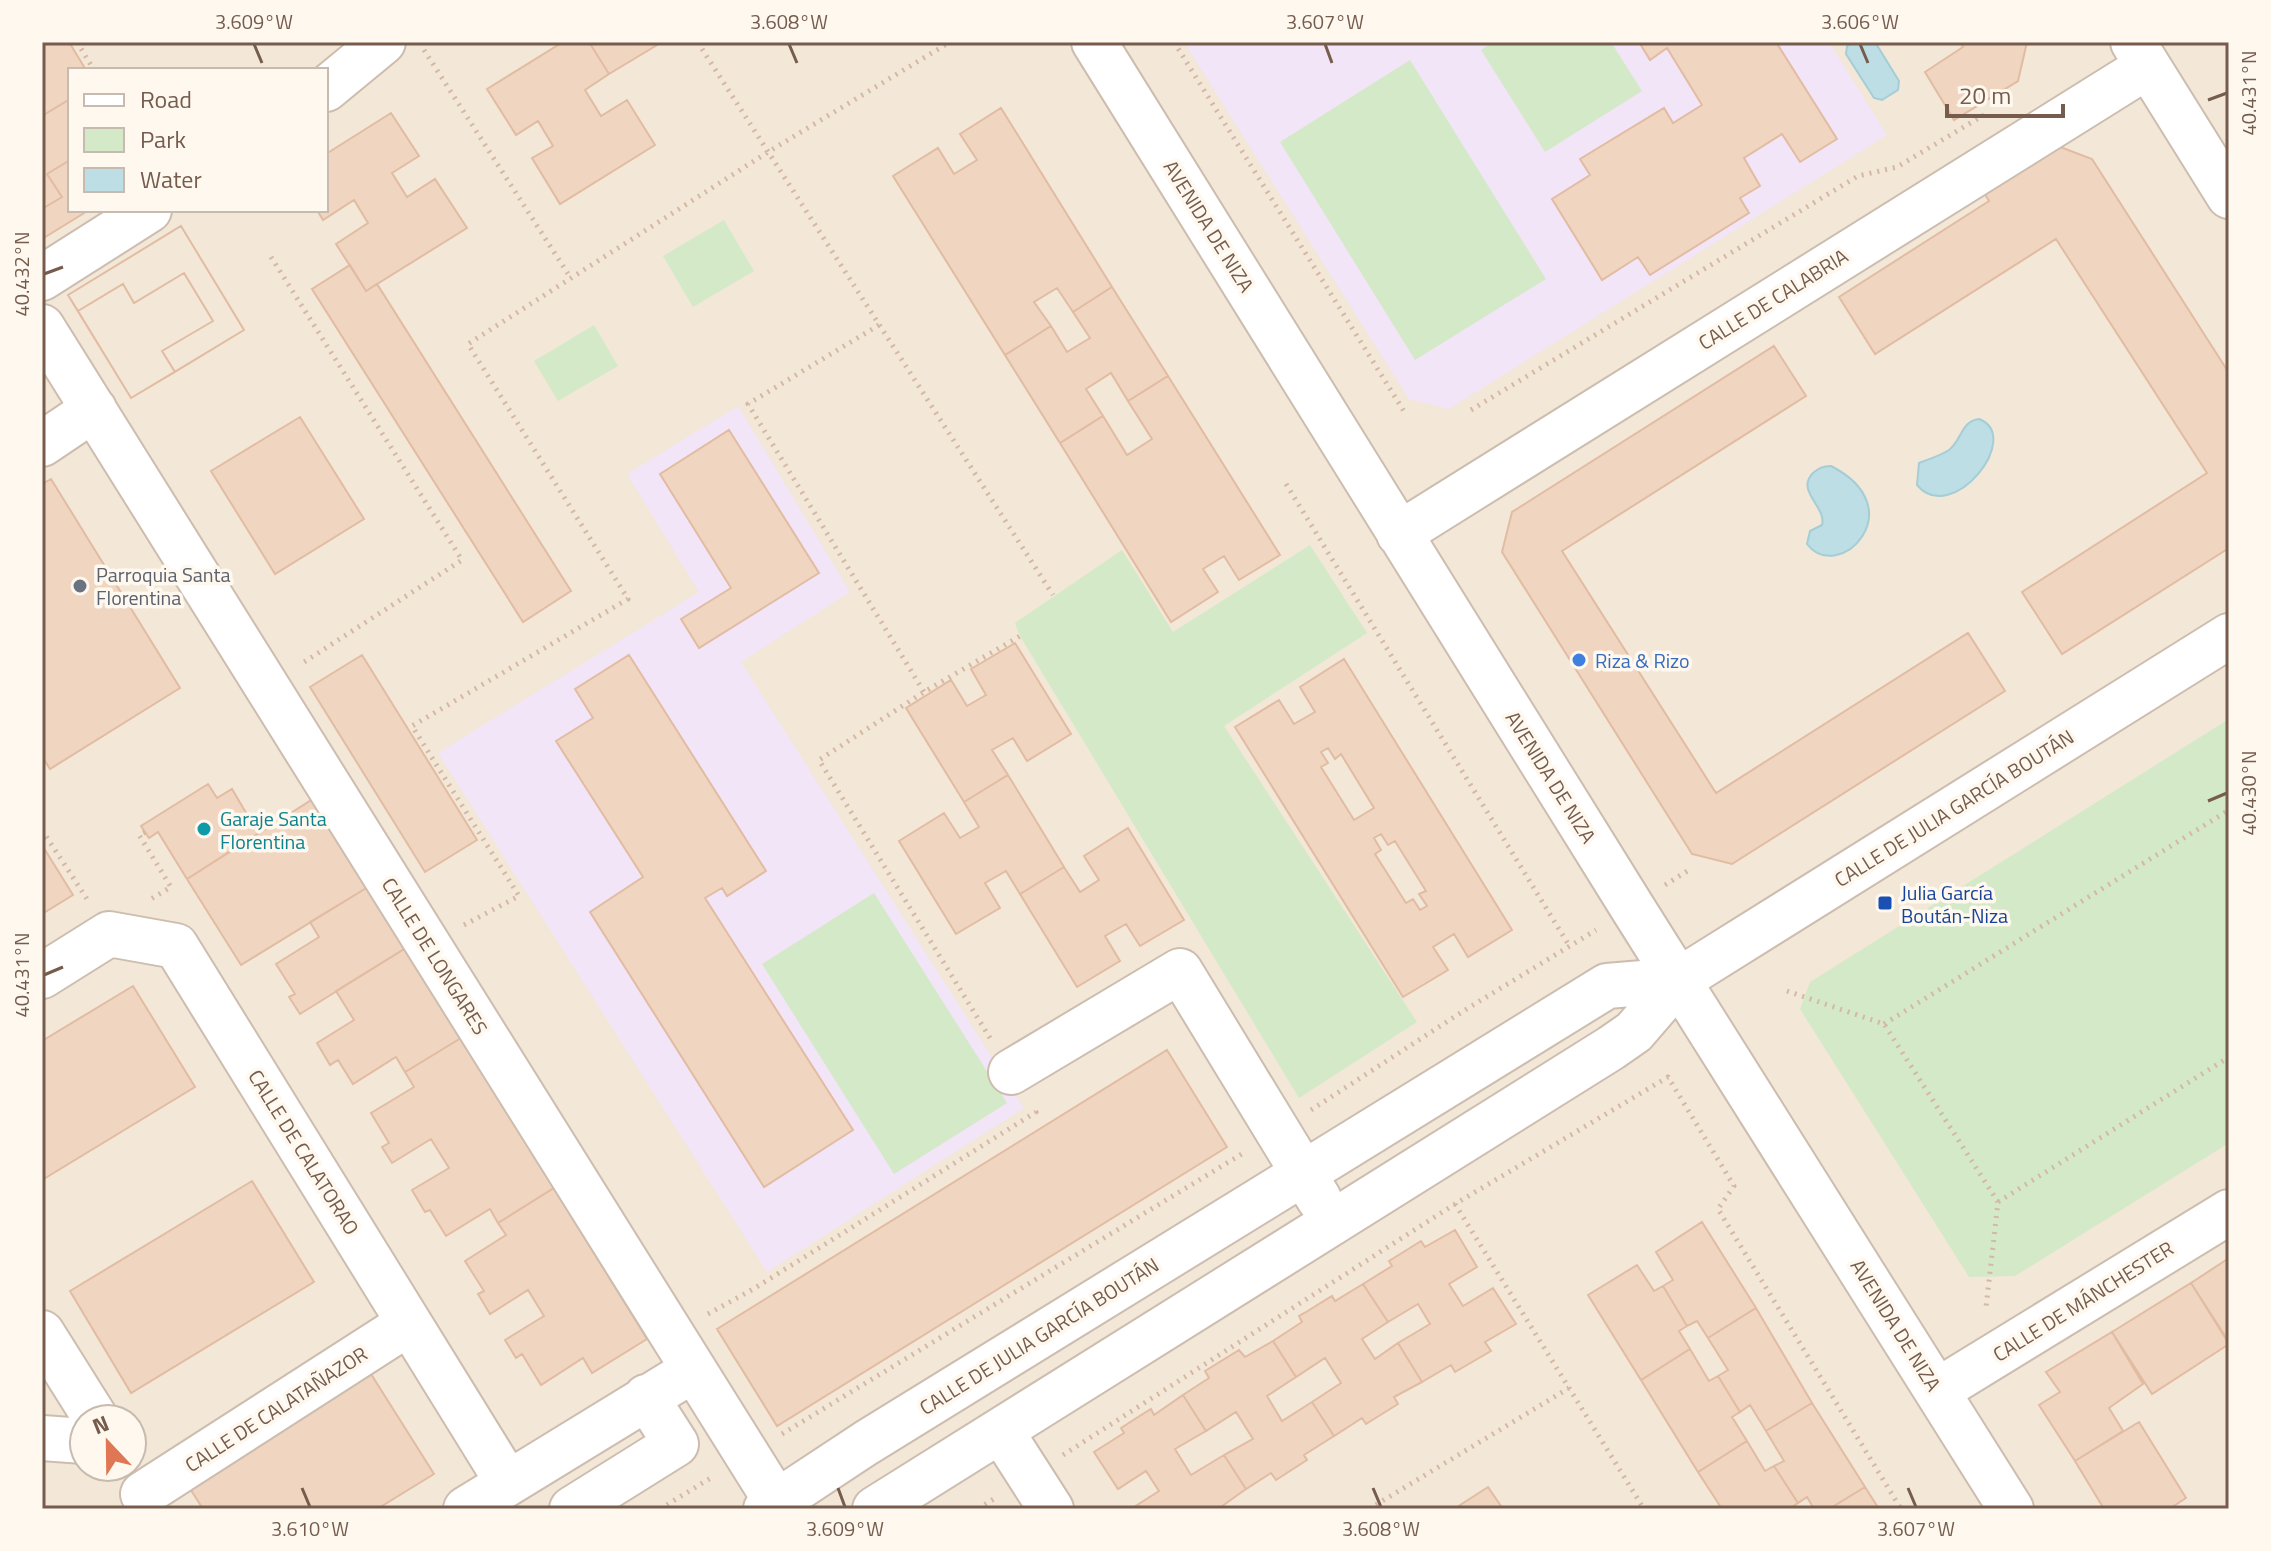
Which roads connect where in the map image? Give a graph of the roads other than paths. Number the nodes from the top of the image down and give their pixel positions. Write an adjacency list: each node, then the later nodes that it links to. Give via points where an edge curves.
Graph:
1 (383, 42): 4 (street)
2 (1094, 42): 11 (street, AVENIDA DE NIZA)
3 (2140, 54): 5 (street); 11 (street, CALLE DE CALABRIA)
4 (328, 87)
5 (2229, 196)
6 (146, 212): 7 (street)
7 (42, 278)
8 (42, 327): 9 (street, CALLE DE LONGARES)
9 (94, 409): 10 (street); 21 (street, CALLE DE LONGARES)
10 (42, 444)
11 (1399, 534): 14 (street, AVENIDA DE NIZA)
12 (2229, 636): 14 (street, CALLE DE JULIA GARCÍA BOUTÁN)
13 (42, 976): 19 (street, CALLE DE CALATORAO, via 125,937 176,946)
14 (1679, 980): 16 (street, CALLE DE JULIA GARCÍA BOUTÁN, via 1607,986); 18 (street, CALLE DE JULIA GARCÍA BOUTÁN, via 1634,1032); 22 (street, AVENIDA DE NIZA)
15 (1011, 1072): 16 (street, via 1180,971)
16 (1304, 1173): 18 (street); 31 (street, CALLE DE JULIA GARCÍA BOUTÁN, via 866,1443)
17 (2229, 1212): 22 (street, CALLE DE MÁNCHESTER)
18 (1333, 1222): 25 (street, CALLE DE JULIA GARCÍA BOUTÁN)
19 (409, 1323): 28 (street, CALLE DE CALATORAO); 29 (street, CALLE DE CALATAÑAZOR)
20 (42, 1333): 24 (street)
21 (693, 1370): 23 (street); 31 (street, CALLE DE LONGARES)
22 (1937, 1391): 35 (street, AVENIDA DE NIZA)
23 (646, 1397): 28 (street); 33 (street, via 676,1444)
24 (86, 1403)
25 (1001, 1431): 30 (street); 34 (street, CALLE DE JULIA GARCÍA BOUTÁN)
26 (42, 1438): 27 (street)
27 (68, 1440)
28 (508, 1483): 32 (street)
29 (140, 1490)
30 (1040, 1492)
31 (775, 1507)
32 (466, 1509)
33 (572, 1509)
34 (875, 1509)
35 (2011, 1509)

